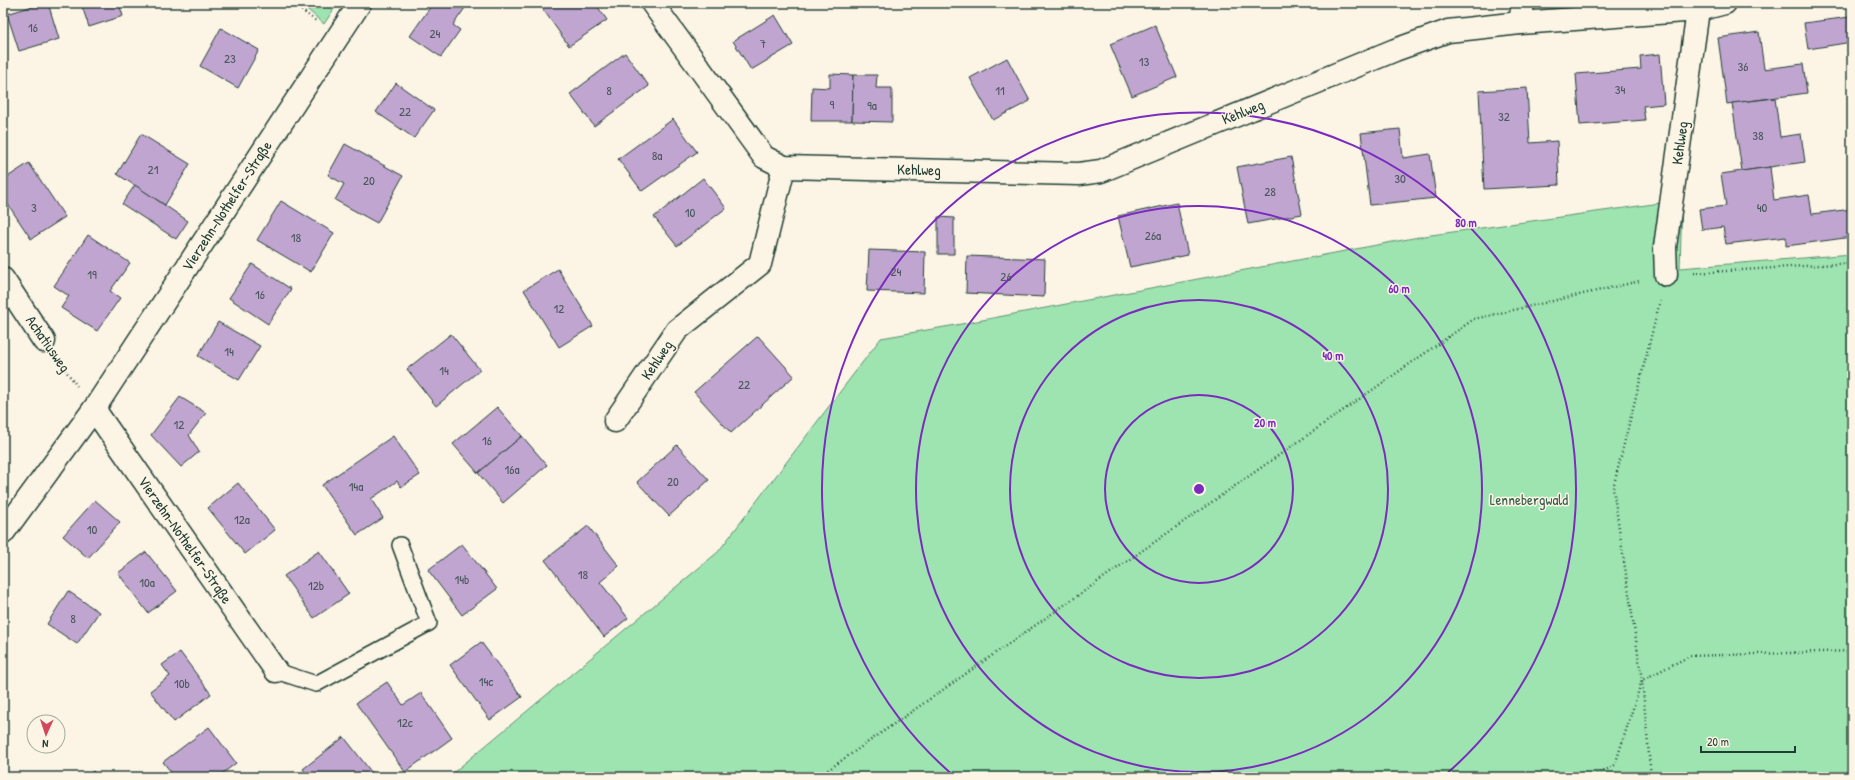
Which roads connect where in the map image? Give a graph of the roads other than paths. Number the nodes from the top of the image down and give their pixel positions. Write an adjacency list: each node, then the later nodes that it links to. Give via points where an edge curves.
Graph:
1 (360, 3): 10 (street, Vierzehn-Nothelfer-Straße)
2 (652, 3): 6 (street, Kehlweg, via 764,157)
3 (1725, 3): 4 (street, Kehlweg)
4 (1699, 7): 5 (street, Kehlweg); 7 (street, Kehlweg, via 1665,247)
5 (1521, 13): 6 (street, Kehlweg, via 1448,31 1395,50 1101,171 1078,174)
6 (784, 167): 11 (street, Kehlweg, via 760,264 678,330)
7 (1666, 275)
8 (3, 278): 9 (street, Achatiusweg)
9 (44, 341)
10 (94, 409): 12 (street, Vierzehn-Nothelfer-Straße); 14 (street, Vierzehn-Nothelfer-Straße)
11 (615, 421)
12 (3, 533)
13 (400, 545): 14 (lane, via 429,623 316,684)
14 (276, 671)

